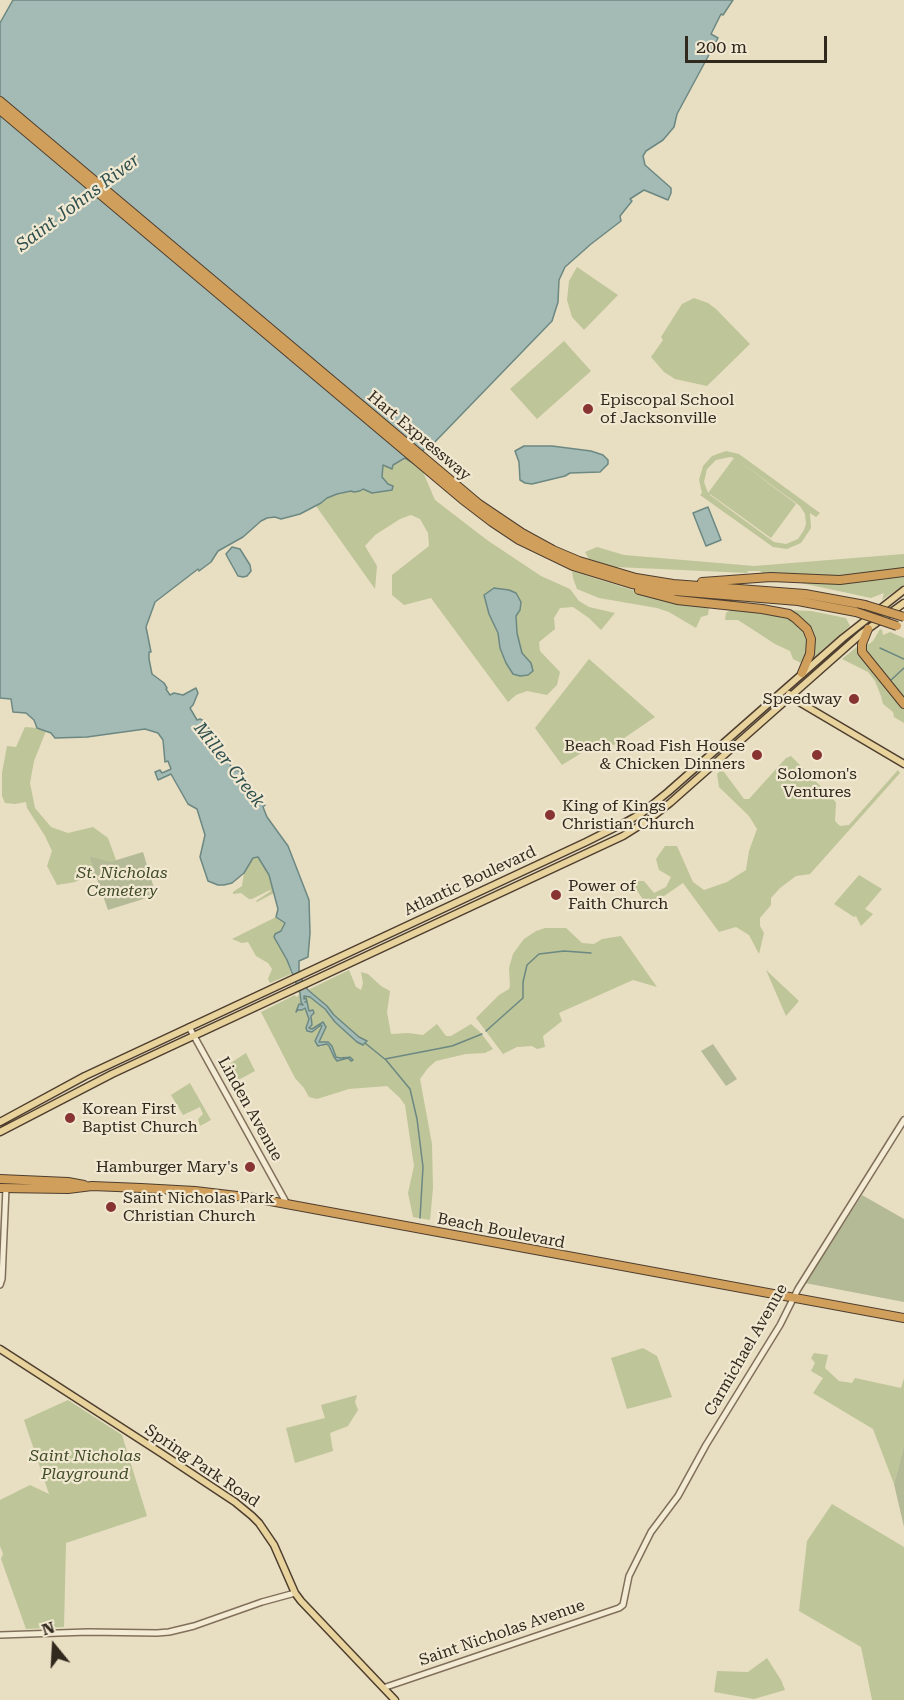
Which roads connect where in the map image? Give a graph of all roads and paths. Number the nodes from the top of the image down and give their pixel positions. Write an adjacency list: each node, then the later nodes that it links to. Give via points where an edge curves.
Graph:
1 (0, 101): 3 (highway, Hart Expressway, via 479,504 537,542)
2 (0, 110): 3 (highway, Hart Expressway, via 478,512 533,548)
3 (590, 569): 5 (highway, Hart Expressway); 6 (highway, Hart Expressway)
4 (904, 572): 6 (highway, via 840,580 771,577)
5 (612, 579): 10 (highway, Hart Expressway, bridge, via 674,591 829,606); 12 (highway, via 677,600 789,614 804,625 811,639)
6 (673, 584): 9 (highway, Hart Expressway, bridge, via 831,597)
7 (904, 590): 12 (main road, Atlantic Boulevard)
8 (904, 603): 11 (main road, Atlantic Boulevard)
9 (904, 617)
10 (900, 627)
11 (868, 629): 14 (main road, Atlantic Boulevard); 15 (highway, via 862,652)
12 (802, 673): 13 (main road, Atlantic Boulevard)
13 (784, 689): 14 (main road); 17 (main road, Atlantic Boulevard, via 642,813 586,843)
14 (792, 696): 16 (main road); 18 (main road, Atlantic Boulevard, via 670,803 632,831)
15 (904, 704)
16 (904, 764)
17 (189, 1027): 18 (street, Linden Avenue); 20 (main road, Atlantic Boulevard)
18 (194, 1036): 21 (main road, Atlantic Boulevard); 23 (street, Linden Avenue)
19 (904, 1120): 25 (street, Carmichael Avenue)
20 (0, 1122)
21 (0, 1132)
22 (2, 1182): 23 (highway, Beach Boulevard, via 68,1189 92,1186 195,1191); 24 (street)
23 (287, 1204): 25 (highway, Beach Boulevard)
24 (0, 1285)
25 (793, 1298): 26 (highway, Beach Boulevard); 29 (street, Carmichael Avenue, via 678,1496 645,1542 629,1576)
26 (904, 1318)
27 (0, 1349): 28 (main road, Spring Park Road, via 244,1509 270,1539)
28 (295, 1593): 30 (street, via 170,1632); 31 (main road, Spring Park Road)
29 (625, 1599): 31 (street, Saint Nicholas Avenue, via 619,1608)
30 (0, 1635)
31 (383, 1688): 32 (main road, Spring Park Road)
32 (395, 1700)

